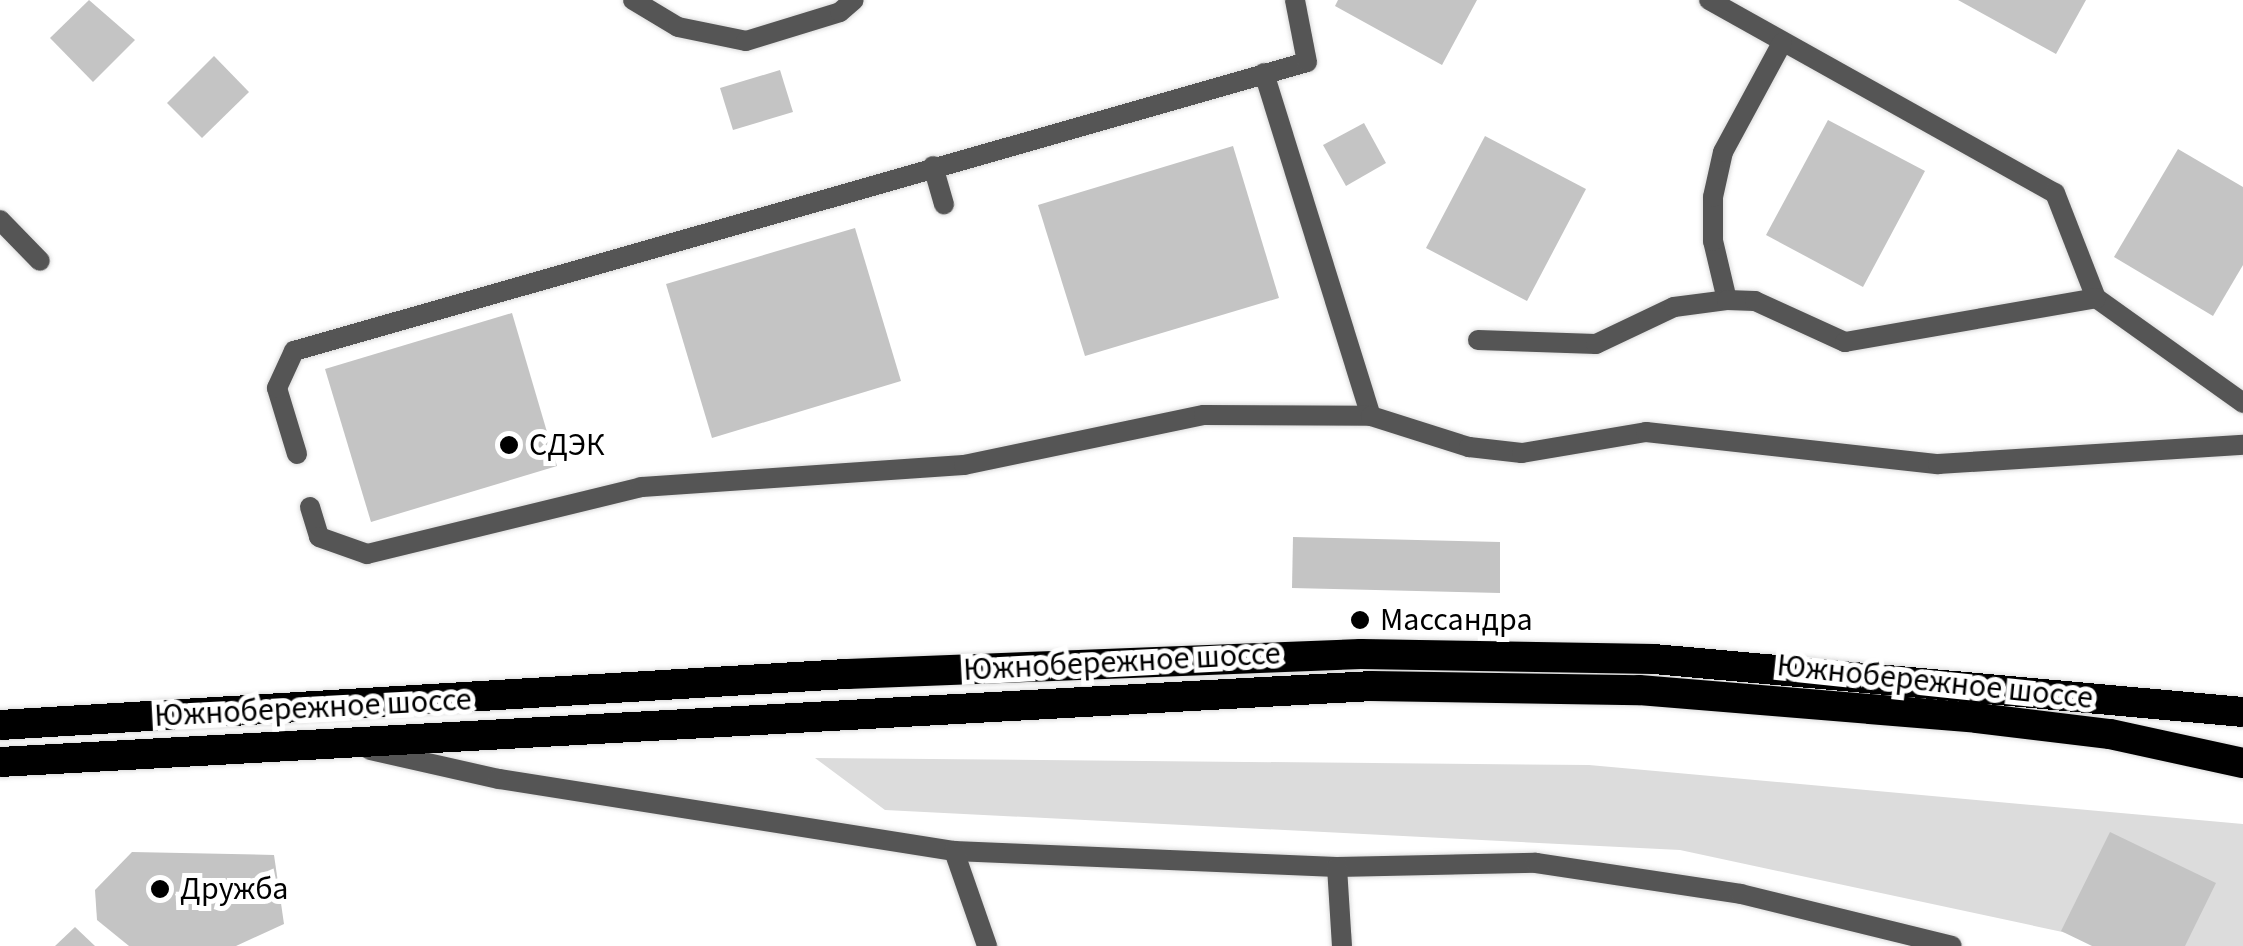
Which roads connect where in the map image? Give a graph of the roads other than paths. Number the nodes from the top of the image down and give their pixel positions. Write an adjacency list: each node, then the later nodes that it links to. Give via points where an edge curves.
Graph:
1 (633, 0): 2 (lane, via 678,27 746,41 840,12)
2 (854, 0)
3 (1295, 0): 6 (lane, via 1307,62)
4 (1709, 0): 5 (lane)
5 (1782, 43): 11 (lane, via 2055,192); 12 (lane, via 1724,152 1714,198 1713,241)
6 (1264, 73): 7 (lane); 15 (lane)
7 (933, 166): 8 (lane); 17 (lane, via 294,351 277,388)
8 (944, 204)
9 (0, 220): 10 (lane)
10 (40, 261)
11 (2096, 298): 12 (lane, via 1845,342 1755,300); 14 (lane)
12 (1727, 300): 13 (lane, via 1674,308 1596,344)
13 (1478, 340)
14 (2243, 403)
15 (1371, 416): 16 (lane, via 1469,447 1522,453 1646,432 1938,464); 18 (lane, via 1204,415 964,465 641,487 367,554 318,537)
16 (2243, 445)
17 (296, 454)
18 (310, 507)
19 (2243, 712): 20 (highway, Южнобережное шоссе, via 1654,659 1361,654 847,674)
20 (0, 725)
21 (334, 742): 22 (highway, Южнобережное шоссе); 23 (highway, Южнобережное шоссе, via 1371,686 1639,690 1977,718 2110,734); 24 (lane, via 498,778)
22 (0, 762)
23 (2243, 763)
24 (954, 852): 25 (lane); 26 (lane)
25 (1337, 867): 27 (lane); 28 (lane, via 1536,863 1741,894)
26 (987, 946)
27 (1342, 946)
28 (1952, 946)

